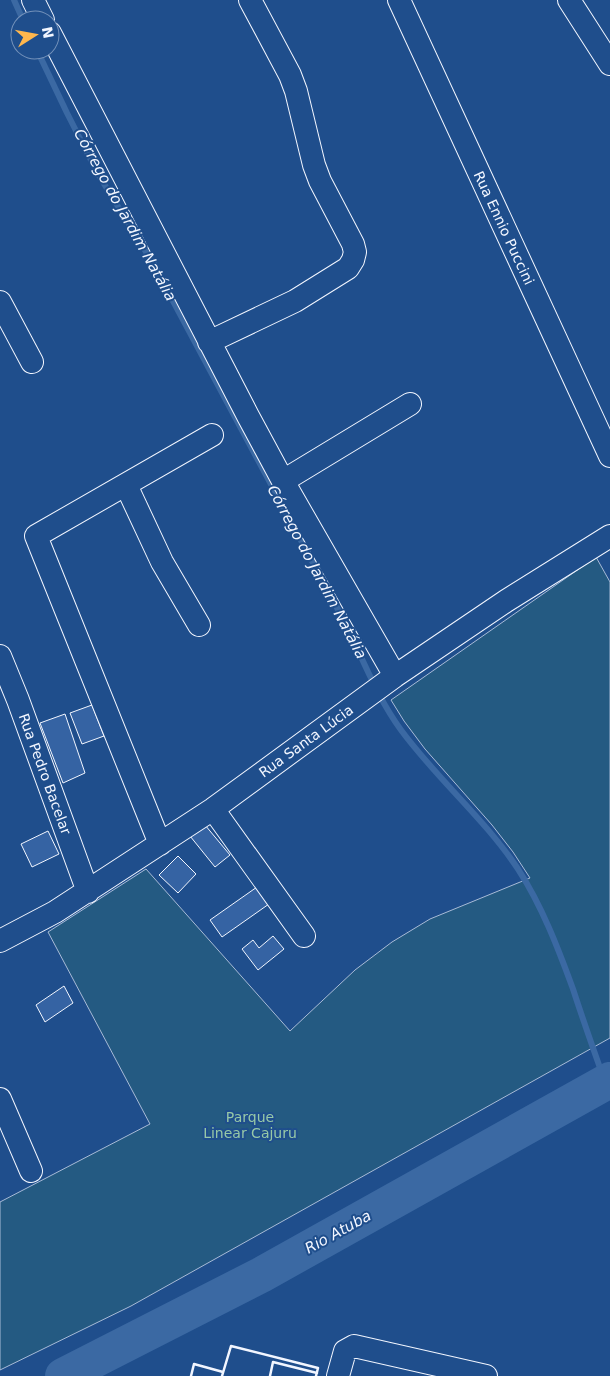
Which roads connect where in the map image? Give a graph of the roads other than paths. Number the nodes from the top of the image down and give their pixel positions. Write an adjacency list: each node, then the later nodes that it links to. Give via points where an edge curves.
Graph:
1 (250, 0): 7 (street, via 290,75 317,173 354,252 348,268 308,294)
2 (399, 0): 11 (street, Rua Ennio Puccini)
3 (569, 0): 5 (street)
4 (60, 52): 7 (street)
5 (610, 64)
6 (0, 302): 8 (street)
7 (209, 342): 12 (street)
8 (32, 362)
9 (410, 404): 12 (street)
10 (212, 435): 13 (street)
11 (610, 456)
12 (283, 481): 17 (street)
13 (126, 485): 15 (street, via 162,562); 19 (street, via 36,536)
14 (610, 536): 17 (street, Rua Santa Lúcia)
15 (199, 625)
16 (0, 656): 20 (street, Rua Pedro Bacelar)
17 (395, 676): 18 (street, Rua Santa Lúcia)
18 (213, 809): 19 (street, Rua Santa Lúcia); 21 (street)
19 (160, 844): 20 (street, Rua Santa Lúcia)
20 (88, 892): 22 (street, Rua Santa Lúcia)
21 (304, 936)
22 (0, 941)
23 (0, 1099): 24 (street)
24 (31, 1171)
25 (338, 1376): 26 (street, via 345,1351 354,1346)
26 (486, 1376)

